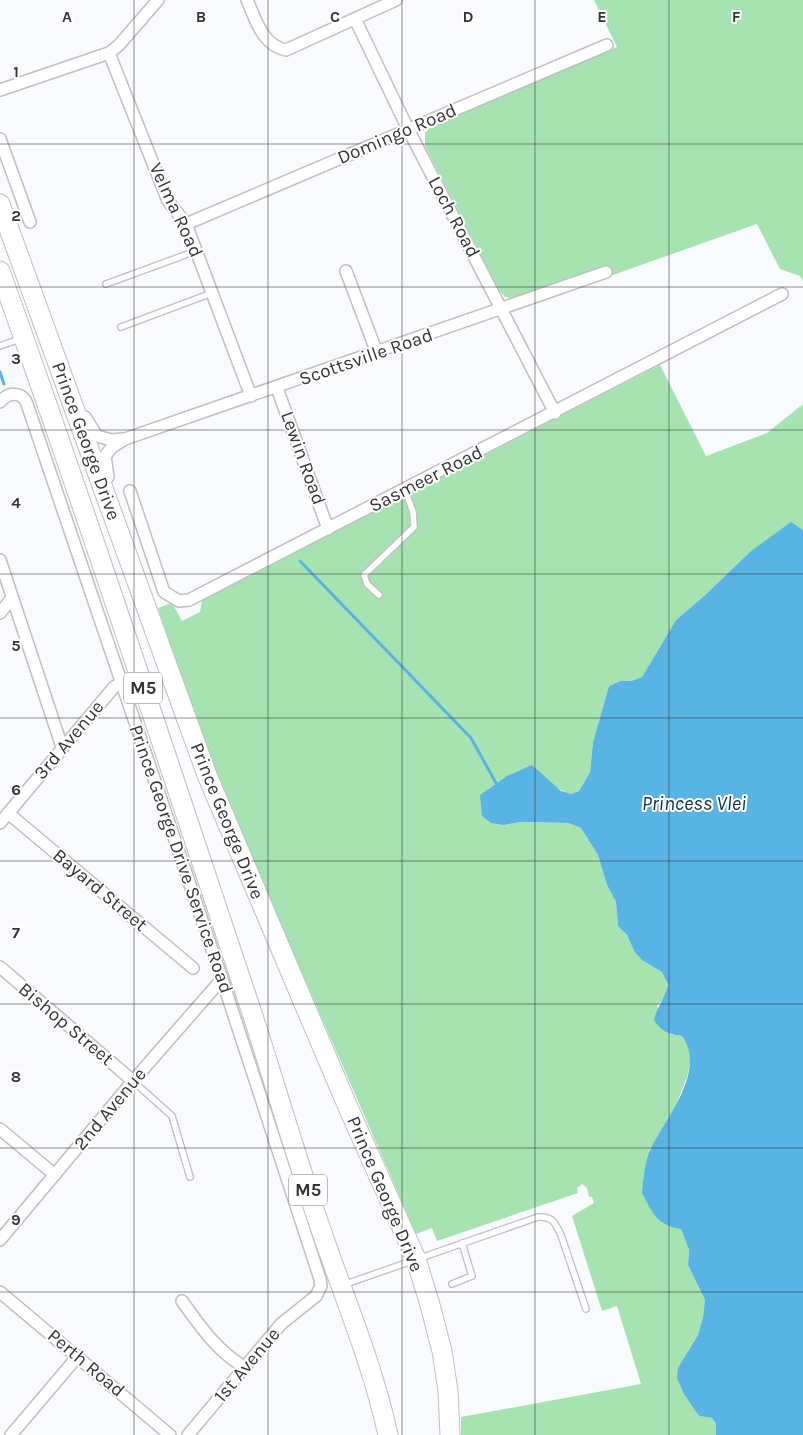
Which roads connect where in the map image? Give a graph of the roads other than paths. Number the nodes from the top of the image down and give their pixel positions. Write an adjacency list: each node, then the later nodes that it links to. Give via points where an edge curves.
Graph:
1 (158, 0): 6 (street, via 120,45)
2 (247, 0): 4 (street, via 265,38 274,47 286,50)
3 (396, 0): 4 (street)
4 (355, 19): 8 (street, Loch Road)
5 (608, 45): 8 (street, Domingo Road)
6 (109, 53): 7 (street); 12 (street, Velma Road, via 168,201)
7 (0, 90)
8 (408, 129): 12 (street, Domingo Road); 20 (street, Loch Road)
9 (0, 139): 11 (street)
10 (0, 204): 25 (main road, Prince George Drive / M5)
11 (30, 222)
12 (186, 224): 13 (street, Velma Road)
13 (196, 251): 17 (lane); 18 (street, Velma Road)
14 (346, 271): 24 (street)
15 (606, 272): 20 (street, Scottsville Road)
16 (1, 279): 22 (main road, Prince George Drive / M5)
17 (106, 284)
18 (212, 293): 21 (lane); 27 (street, Velma Road)
19 (782, 294): 29 (street, Sasmeer Road)
20 (502, 309): 24 (street, Scottsville Road); 29 (street, Loch Road)
21 (121, 327)
22 (24, 338): 23 (lane); 54 (main road, Prince George Drive / M5, via 75,482)
23 (0, 346)
24 (377, 353): 26 (street, Scottsville Road)
25 (61, 374): 30 (street, Scottsville Road, via 79,401 93,432 102,438); 34 (main road, Prince George Drive / M5)
26 (277, 388): 27 (street, Scottsville Road); 33 (street, Lewin Road)
27 (252, 396): 30 (street, Scottsville Road)
28 (0, 402): 39 (street, Prince George Drive Service Road, via 16,394 22,396 27,404)
29 (554, 413): 31 (street, Sasmeer Road)
30 (125, 439): 34 (street, Scottsville Road, via 108,450 104,461)
31 (405, 490): 33 (street, Sasmeer Road); 36 (lane, via 413,512 414,527 364,575 367,584)
32 (130, 491): 33 (street, Sasmeer Road, via 162,587 179,601 189,600)
33 (328, 529)
34 (125, 547): 52 (main road, Prince George Drive / M5, via 227,824)
35 (0, 560): 37 (street)
36 (378, 595)
37 (12, 598): 38 (street); 40 (street)
38 (0, 613)
39 (121, 683): 40 (street, 3rd Avenue); 45 (street, Prince George Drive Service Road)
40 (62, 747): 41 (street, 3rd Avenue)
41 (8, 813): 42 (street, 3rd Avenue); 44 (street, Bayard Street)
42 (0, 823)
43 (0, 968): 46 (street, Bishop Street)
44 (193, 968)
45 (222, 979): 46 (street, 2nd Avenue); 56 (street, Prince George Drive Service Road, via 320,1279 319,1292)
46 (133, 1081): 48 (street, 2nd Avenue); 49 (lane, via 172,1116)
47 (0, 1129): 48 (street)
48 (55, 1175): 50 (street, 2nd Avenue)
49 (190, 1176)
50 (0, 1240)
51 (462, 1243): 52 (lane); 53 (lane, via 472,1276); 58 (lane, via 538,1217 552,1219 561,1235)
52 (416, 1259): 54 (lane); 65 (main road, Prince George Drive / M5, via 442,1351)
53 (452, 1284)
54 (341, 1286): 64 (main road, Prince George Drive / M5, via 372,1374)
55 (0, 1292): 59 (street, Perth Road)
56 (312, 1300): 60 (street, 1st Avenue, via 281,1324)
57 (182, 1301): 60 (street, via 214,1344)
58 (586, 1309)
59 (78, 1356): 61 (street); 62 (street, Perth Road)
60 (244, 1367): 63 (street, 1st Avenue)
61 (11, 1435)
62 (170, 1435)
63 (188, 1435)
64 (388, 1435)
65 (450, 1435)

